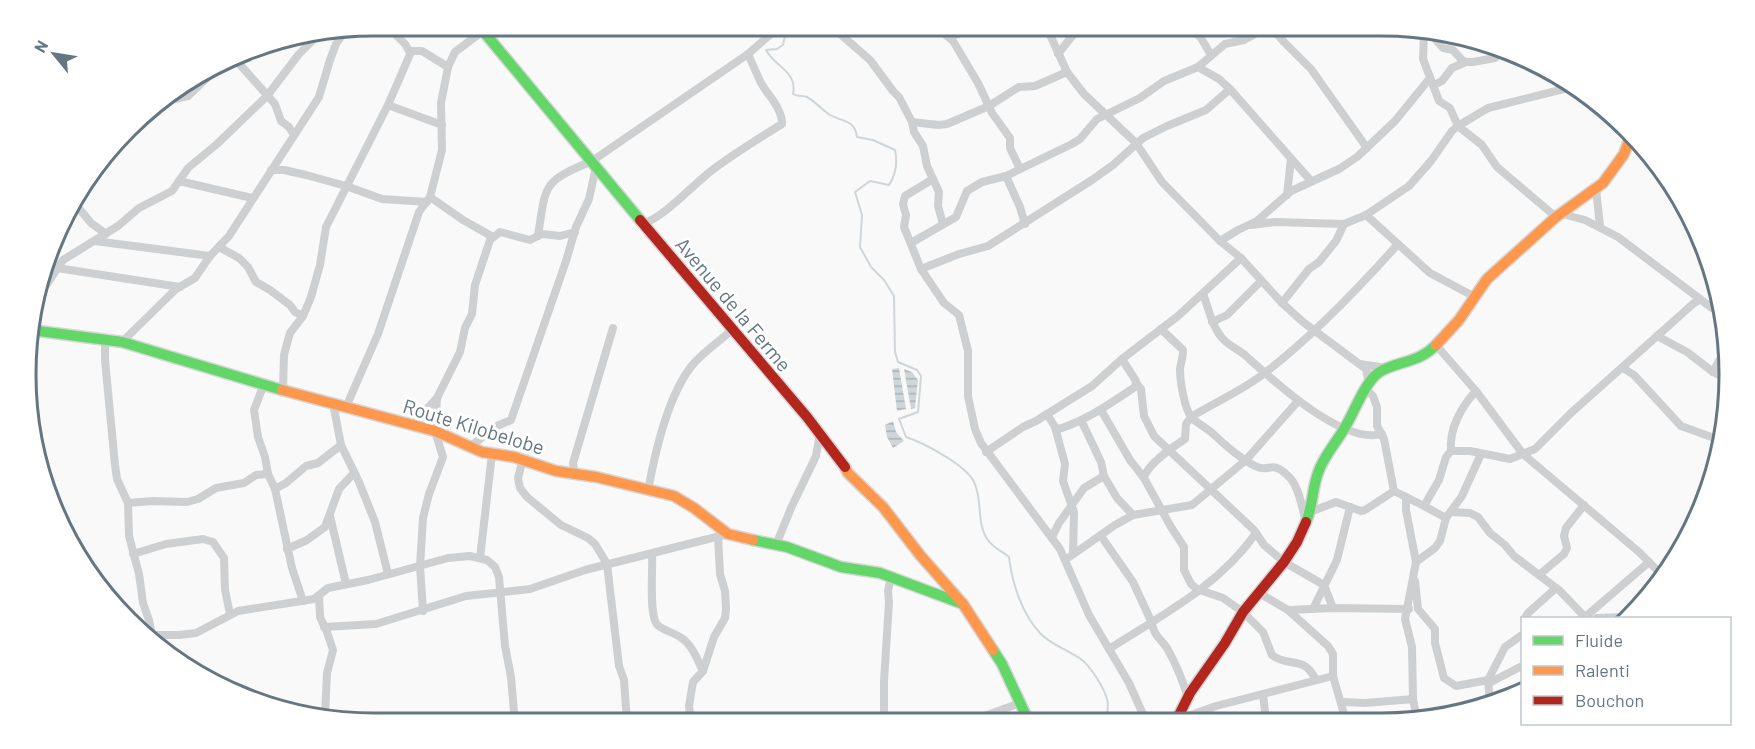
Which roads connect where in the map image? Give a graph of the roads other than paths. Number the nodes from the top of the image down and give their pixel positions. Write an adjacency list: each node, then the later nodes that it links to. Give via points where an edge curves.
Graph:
1 (397, 36): 17 (street)
2 (476, 36): 25 (street, via 455,52)
3 (490, 36): 44 (street, Avenue de la Ferme)
4 (769, 36): 18 (street)
5 (842, 36): 36 (street, via 870,60 899,97)
6 (952, 36): 12 (street)
7 (1050, 36): 19 (street)
8 (1072, 36): 19 (street)
9 (1199, 36): 20 (street)
10 (1251, 36): 20 (street, via 1225,44)
11 (1279, 36): 42 (street, via 1311,69)
12 (949, 37): 34 (street)
13 (340, 38): 39 (street, via 319,97)
14 (1424, 39): 27 (street, via 1423,59)
15 (1437, 41): 22 (street)
16 (310, 43): 31 (street)
17 (411, 52): 25 (street, via 422,51); 33 (street)
18 (748, 54): 44 (street); 62 (street, via 782,124 718,166)
19 (1058, 54): 26 (street)
20 (1211, 56): 24 (street)
21 (1495, 58): 22 (street)
22 (1466, 62): 27 (street, via 1452,68 1442,81)
23 (240, 64): 31 (street)
24 (1198, 66): 29 (street); 35 (street)
25 (448, 67): 37 (street, via 441,104)
26 (1067, 72): 34 (street, via 1035,86 1019,87); 35 (street)
27 (1432, 82): 38 (street, via 1439,101 1450,108); 42 (street)
28 (201, 83): 32 (street, via 188,96)
29 (1230, 89): 40 (street, via 1206,110); 43 (street)
30 (1563, 89): 38 (street, via 1488,108)
31 (267, 96): 39 (street); 50 (street, via 197,159)
32 (179, 98)
33 (388, 105): 37 (street); 51 (street)
34 (989, 105): 36 (street, via 947,124); 45 (street, via 1010,138 1010,148)
35 (1105, 115): 40 (street); 45 (street, via 1080,139)
36 (912, 122): 48 (street)
37 (442, 125): 55 (street, via 442,150)
38 (1458, 126): 57 (street, via 1410,186); 58 (street, via 1482,145 1508,178)
39 (294, 135): 46 (street)
40 (1136, 144): 60 (street, via 1113,165); 70 (street, via 1162,182)
41 (1629, 145): 52 (street)
42 (1367, 148): 49 (street, via 1339,169)
43 (1291, 159): 49 (street); 53 (street)
44 (594, 164): 62 (street, Avenue de la Ferme); 65 (street, via 590,199); 67 (street, via 550,183)
45 (1020, 169): 47 (street)
46 (271, 170): 51 (street); 54 (street)
47 (1006, 176): 59 (street, via 967,190 956,217); 60 (street)
48 (933, 179): 59 (street, via 939,192); 71 (street, via 905,196 904,226)
49 (1311, 180): 53 (street)
50 (179, 181): 54 (street); 66 (street, via 172,191 140,208)
51 (346, 186): 55 (street, via 382,199); 86 (street, via 326,227 320,265)
52 (1596, 189): 58 (street); 64 (street)
53 (1287, 195): 63 (street)
54 (252, 198): 73 (street)
55 (428, 199): 68 (street); 113 (street, via 419,212 378,334)
56 (79, 209): 66 (street)
57 (1366, 215): 61 (street); 72 (street)
58 (1559, 216): 64 (street); 82 (street, via 1487,279)
59 (943, 224): 71 (street)
60 (1025, 224): 77 (street, via 988,246)
61 (1344, 224): 63 (street); 84 (street, via 1330,248)
62 (648, 225): 90 (street, Avenue de la Ferme)
63 (1251, 225): 70 (street)
64 (1600, 226): 83 (street)
65 (574, 231): 67 (street, via 560,236); 126 (street, via 511,420)
66 (106, 234): 69 (street)
67 (538, 236): 68 (street, via 525,240 504,232)
68 (493, 237): 110 (street, via 475,285 472,314 460,352)
69 (95, 241): 74 (street); 76 (street, via 63,260)
70 (1220, 241): 75 (street)
71 (911, 243): 77 (street)
72 (1398, 244): 82 (street, via 1430,273); 91 (street)
73 (219, 247): 74 (street); 86 (street, via 239,258 256,282)
74 (210, 256): 80 (street, via 195,278)
75 (1241, 258): 79 (street); 81 (street)
76 (57, 268): 78 (street); 80 (street)
77 (921, 269): 129 (street, via 944,303 959,315 968,351 968,396 975,429)
78 (50, 279)
79 (1260, 281): 84 (street); 87 (street, via 1227,315)
80 (180, 287): 95 (street)
81 (1203, 294): 87 (street); 89 (street)
82 (1474, 297): 96 (street)
83 (1700, 300): 85 (street); 93 (street)
84 (1282, 303): 91 (street)
85 (1711, 305)
86 (303, 315): 108 (street, via 288,340)
87 (1212, 322): 103 (street, via 1224,339)
88 (613, 328): 137 (street, via 573,463)
89 (1161, 329): 97 (street); 116 (street, via 1183,350 1181,383)
90 (734, 330): 122 (street, Avenue de la Ferme); 142 (street, via 694,363 684,377 666,415)
91 (1316, 330): 99 (street); 103 (street)
92 (39, 331): 94 (street, Route Kilobelobe)
93 (1657, 336): 101 (street); 102 (street)
94 (105, 339): 95 (street, Route Kilobelobe); 145 (street, via 115,465)
95 (122, 342): 105 (street, Route Kilobelobe)
96 (1436, 345): 100 (street, via 1410,362); 109 (street)
97 (1122, 359): 106 (street); 115 (street, via 1092,386)
98 (1718, 362): 102 (street)
99 (1360, 364): 100 (street); 107 (street, via 1366,369)
100 (1388, 368): 107 (street, via 1377,374)
101 (1623, 368): 124 (street, via 1681,426); 132 (street, via 1535,449)
102 (1713, 372): 104 (street)
103 (1265, 374): 111 (street); 116 (street)
104 (1719, 375)
105 (264, 384): 108 (street, Route Kilobelobe); 136 (street, via 254,413)
106 (1137, 384): 114 (street); 127 (street, via 1148,427)
107 (1368, 387): 120 (street); 123 (street)
108 (283, 389): 112 (street, Route Kilobelobe)
109 (1476, 392): 128 (street, via 1458,416); 132 (street)
110 (437, 398): 118 (street); 121 (street)
111 (1298, 401): 120 (street); 134 (street)
112 (333, 404): 113 (street, Route Kilobelobe); 125 (street)
113 (346, 407): 118 (street, Route Kilobelobe)
114 (1101, 410): 117 (street); 139 (street)
115 (1047, 414): 119 (street); 129 (street)
116 (1191, 417): 127 (street, via 1185,439); 134 (street)
117 (1081, 420): 119 (street); 138 (street)
118 (406, 423): 121 (street, Route Kilobelobe)
119 (1055, 427): 147 (street, via 1065,464 1063,481)
120 (1346, 428): 123 (street, via 1368,436); 154 (street, via 1318,471)
121 (435, 431): 126 (street, Route Kilobelobe); 170 (street, via 443,457 423,518)
122 (820, 434): 159 (street, via 816,456); 184 (street, Avenue de la Ferme, via 848,473 883,507)
123 (1382, 434): 143 (street)
124 (1713, 437)
125 (341, 445): 135 (street); 140 (street)
126 (471, 446): 130 (street, Route Kilobelobe)
127 (1169, 450): 139 (street); 141 (street)
128 (1451, 451): 131 (street); 148 (street)
129 (986, 452): 158 (street)
130 (492, 454): 133 (street, Route Kilobelobe); 164 (street)
131 (1481, 454): 132 (street, via 1510,459); 152 (street)
132 (1523, 454): 146 (street)
133 (524, 459): 137 (street, Route Kilobelobe); 169 (street, via 518,477 527,497 561,525 588,538)
134 (1246, 460): 141 (street); 154 (street, via 1258,468 1277,466 1292,480)
135 (354, 473): 153 (street, via 339,489); 172 (street, via 378,531)
136 (268, 474): 140 (street); 145 (street, via 216,488 187,502)
137 (576, 474): 142 (street, Route Kilobelobe)
138 (1104, 476): 147 (street, via 1084,488); 151 (street)
139 (1144, 478): 150 (street)
140 (274, 489): 160 (street)
141 (1211, 489): 150 (street, via 1192,505); 155 (street)
142 (648, 491): 156 (street, Route Kilobelobe, via 686,501)
143 (1394, 491): 144 (street); 149 (street, via 1365,510)
144 (1406, 497): 148 (street); 167 (street)
145 (128, 503): 161 (street)
146 (1584, 505): 168 (street); 174 (street, via 1566,528 1564,554)
147 (1072, 506): 158 (street); 163 (street)
148 (1424, 506): 152 (street)
149 (1350, 507): 154 (street, via 1336,502); 177 (street, via 1337,560)
150 (1162, 510): 151 (street); 179 (street, via 1184,547 1184,570 1191,584)
151 (1133, 515): 157 (street)
152 (1449, 515): 167 (street, via 1440,541); 174 (street, via 1470,513 1478,517 1514,556)
153 (330, 516): 160 (street, via 316,534); 176 (street)
154 (1308, 517): 166 (street)
155 (1256, 533): 166 (street); 179 (street)
156 (723, 535): 159 (street, Route Kilobelobe); 162 (street); 203 (street, via 720,574 726,591 725,618)
157 (1101, 536): 163 (street); 196 (street, via 1134,582)
158 (1052, 537): 165 (street)
159 (776, 545): 175 (street, Route Kilobelobe, via 841,567)
160 (287, 549): 183 (street)
161 (133, 554): 192 (street, via 166,544 203,539 213,542 224,558); 198 (street)
162 (652, 554): 169 (street); 203 (street, via 655,621 660,628 682,638)
163 (1073, 554): 165 (street)
164 (480, 558): 170 (street, via 458,556); 180 (street, via 495,567)
165 (1065, 560): 201 (street)
166 (1284, 562): 177 (street); 181 (street)
167 (1416, 562): 173 (street)
168 (1649, 562): 171 (street); 195 (street)
169 (607, 564): 180 (street, via 530,590); 216 (street)
170 (420, 566): 172 (street); 190 (street)
171 (1657, 570)
172 (388, 574): 176 (street)
173 (1414, 574): 187 (street); 188 (street)
174 (1539, 575): 178 (street)
175 (891, 577): 184 (street, Route Kilobelobe); 218 (street)
176 (346, 584): 182 (street, via 328,588)
177 (1324, 585): 185 (street); 186 (street)
178 (1556, 588): 193 (street); 194 (street)
179 (1201, 591): 191 (street, via 1223,598); 196 (street)
180 (501, 593): 190 (street, via 466,596); 215 (street)
181 (1259, 594): 189 (street); 191 (street)
182 (319, 596): 183 (street); 197 (street)
183 (303, 601): 192 (street)
184 (963, 604): 212 (street, Avenue de la Ferme, via 1002,664)
185 (1333, 608): 186 (street); 187 (street)
186 (1313, 609): 189 (street)
187 (1406, 609): 188 (street); 210 (street, via 1413,656)
188 (1418, 609): 206 (street, via 1435,629 1444,678 1456,686)
189 (1288, 610): 204 (street, via 1328,646)
190 (423, 611): 197 (street, via 376,624)
191 (1243, 612): 205 (street, via 1263,633 1272,655 1299,662 1311,670); 209 (street)
192 (230, 614): 199 (street, via 196,633)
193 (1526, 617)
194 (1584, 617)
195 (1586, 617)
196 (1152, 623): 201 (street); 209 (street, via 1152,630 1166,646)
197 (324, 627): 213 (street, via 333,655 327,673)
198 (151, 629)
199 (158, 635)
200 (1521, 636): 206 (street, via 1506,647)
201 (1109, 649): 221 (street)
202 (1521, 666): 206 (street)
203 (703, 671): 217 (street, via 693,682)
204 (1333, 676): 205 (street); 211 (street)
205 (1316, 680): 207 (street)
206 (1489, 682): 208 (street)
207 (1263, 695): 223 (street); 224 (street)
208 (1490, 695)
209 (1188, 698): 222 (street)
210 (1413, 699): 211 (street); 214 (street)
211 (1342, 702): 225 (street)
212 (1020, 703): 219 (street); 220 (street, Avenue de la Ferme)
213 (325, 709)
214 (1415, 711)
215 (514, 713)
216 (626, 713)
217 (690, 713)
218 (884, 713)
219 (993, 713)
220 (1025, 713)
221 (1142, 713)
222 (1180, 713)
223 (1196, 713)
224 (1266, 713)
225 (1344, 713)

